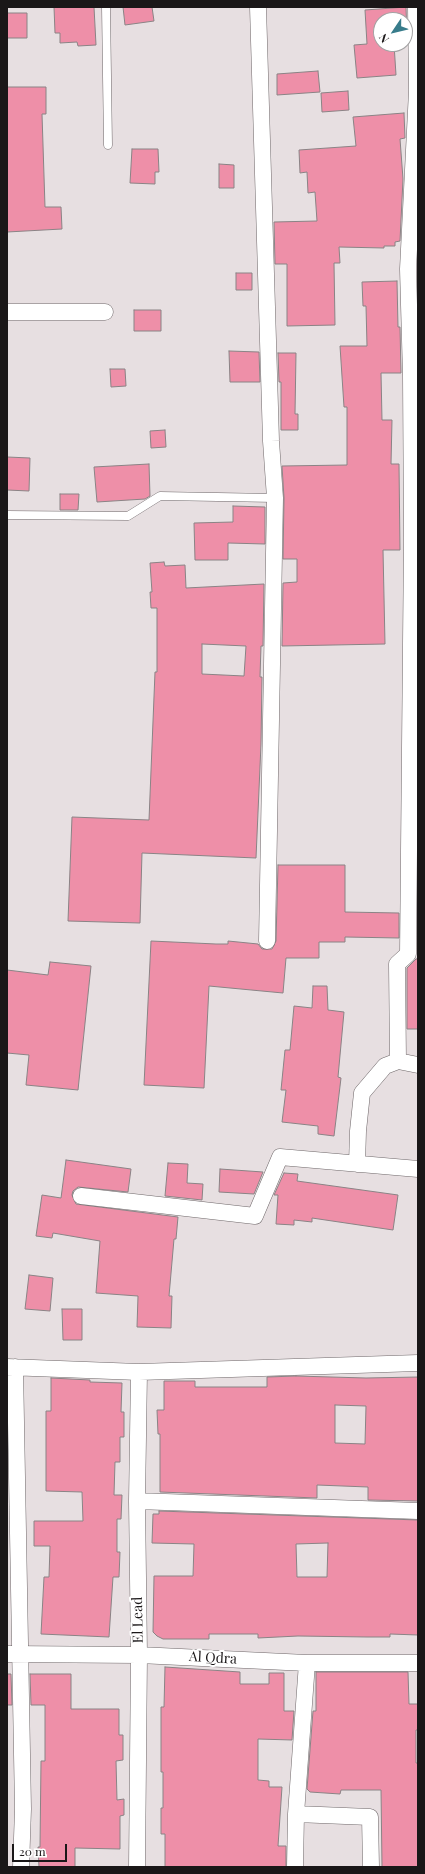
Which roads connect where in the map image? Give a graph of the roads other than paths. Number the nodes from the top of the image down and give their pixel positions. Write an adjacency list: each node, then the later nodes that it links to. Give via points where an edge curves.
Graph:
1 (106, 7): 5 (lane)
2 (258, 7): 9 (street, via 271,441)
3 (416, 7): 4 (street)
4 (418, 91): 6 (street)
5 (108, 145)
6 (415, 194): 11 (street, via 408,269)
7 (7, 312): 8 (street)
8 (105, 312)
9 (275, 498): 10 (lane, via 160,496 128,516); 12 (street)
10 (7, 515)
11 (414, 662): 13 (street, via 408,954 397,964)
12 (267, 941)
13 (398, 1061): 14 (street); 15 (street, via 385,1066 362,1092)
14 (418, 1065)
15 (357, 1164): 16 (street); 17 (street, via 280,1157 255,1216)
16 (418, 1169)
17 (81, 1196)
18 (418, 1363): 20 (street)
19 (11, 1367): 20 (street); 23 (street)
20 (139, 1372): 21 (street, El Lead)
21 (137, 1501): 22 (street); 24 (street, El Lead)
22 (418, 1511)
23 (14, 1654): 24 (street, Al Qdra); 28 (street, via 23,1808)
24 (139, 1655): 25 (street, Al Qdra); 29 (street, El Lead)
25 (307, 1663): 26 (street, Al Qdra); 27 (street)
26 (418, 1663)
27 (296, 1814): 30 (street); 31 (street, via 370,1817)
28 (21, 1867)
29 (137, 1867)
30 (295, 1867)
31 (371, 1867)

